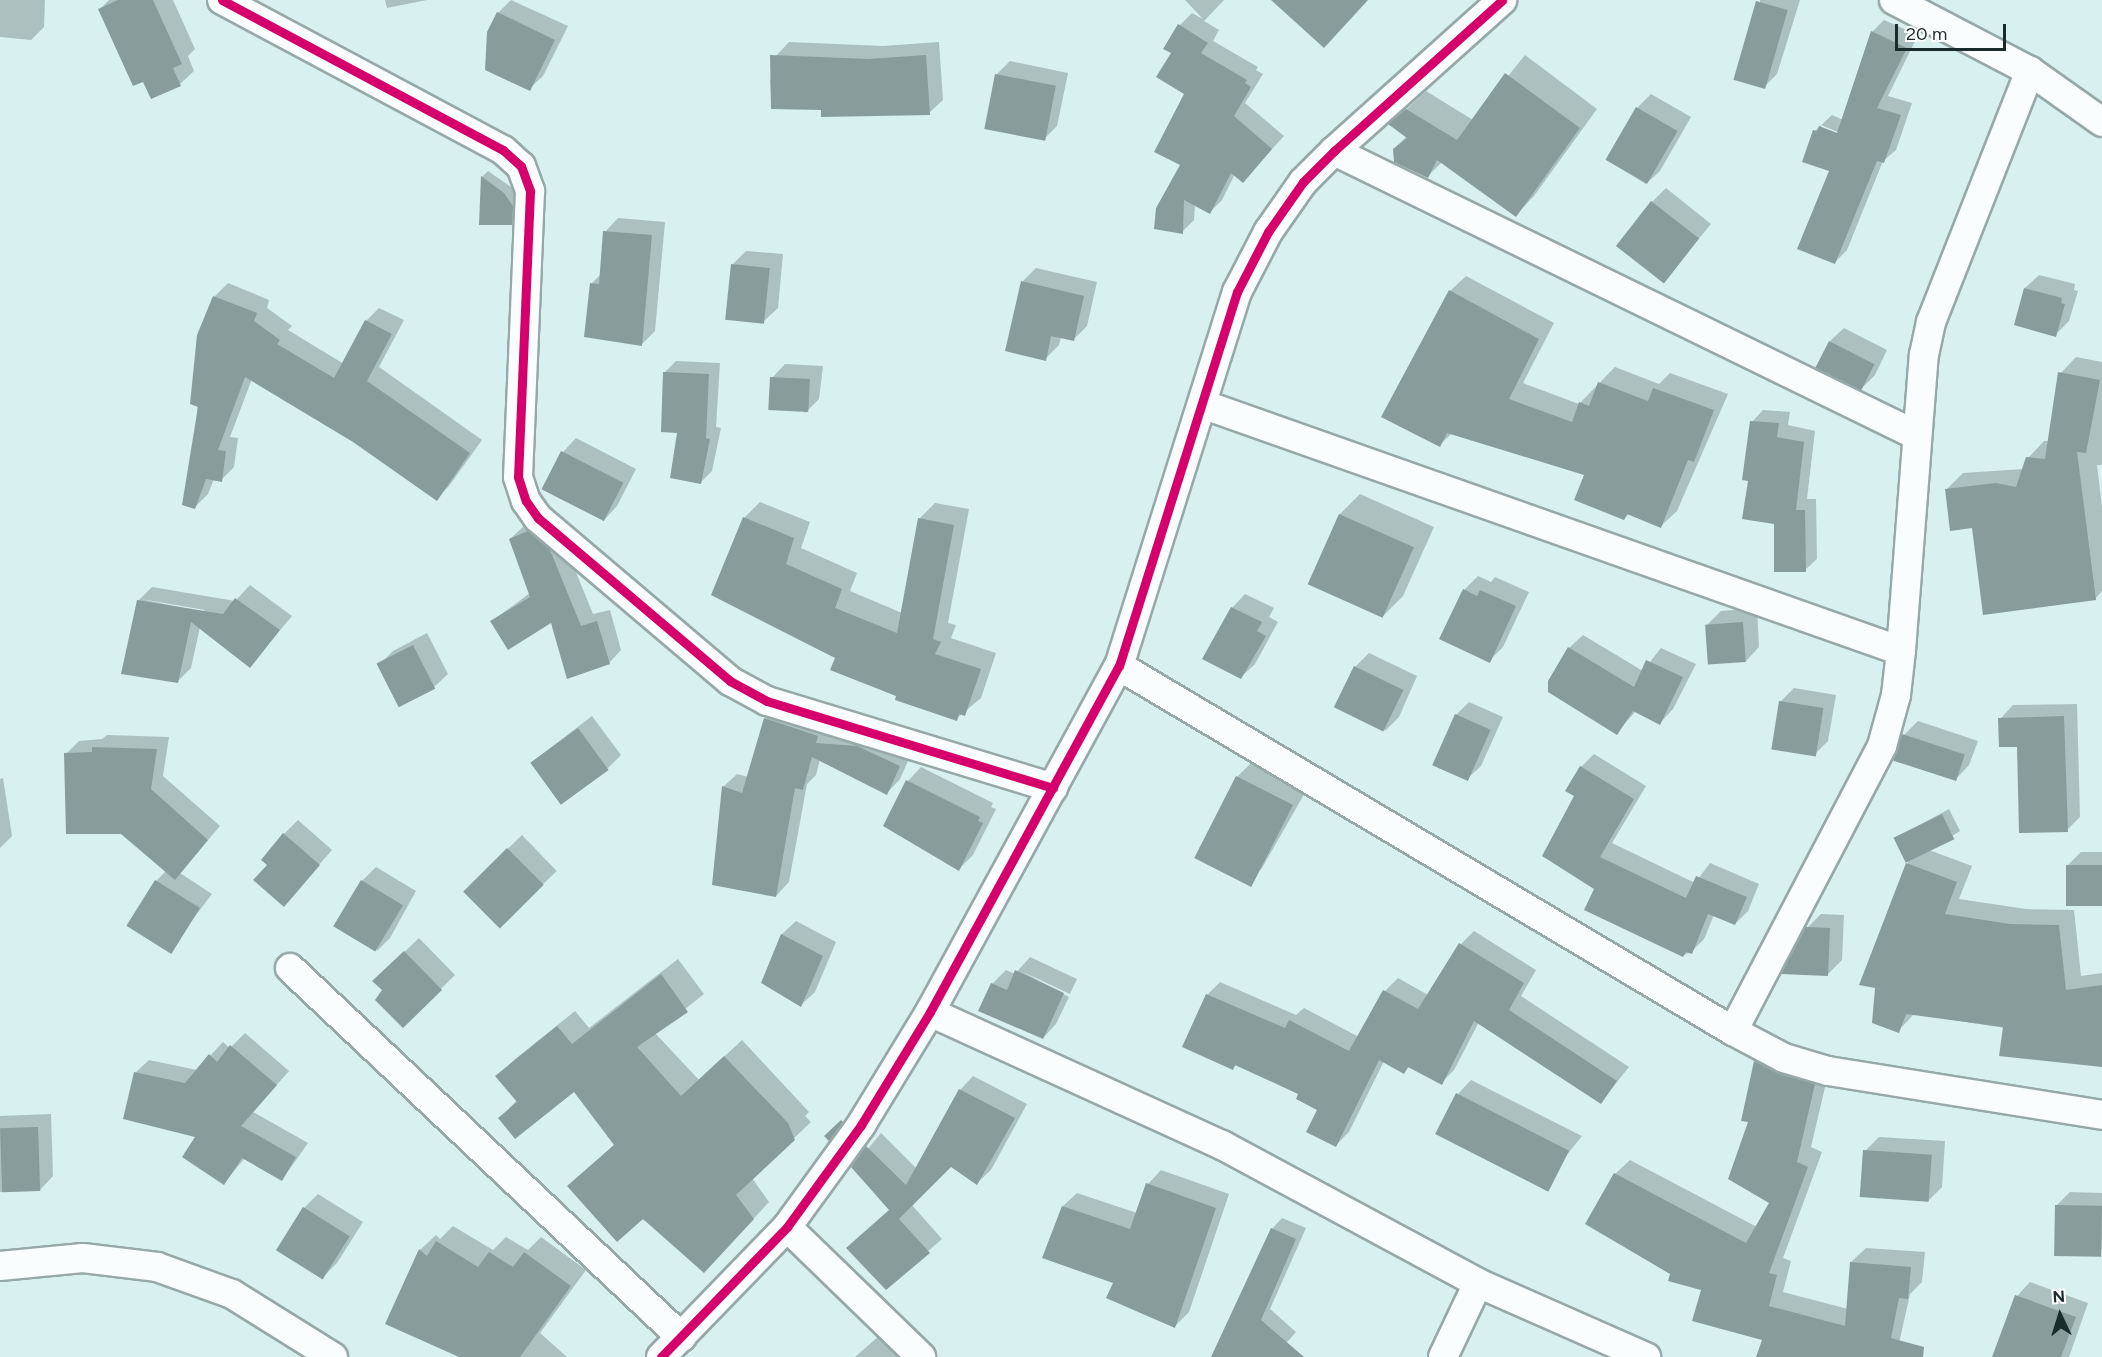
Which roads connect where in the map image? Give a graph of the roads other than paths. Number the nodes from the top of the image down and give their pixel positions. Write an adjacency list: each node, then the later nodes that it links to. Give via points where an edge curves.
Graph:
1 (222, 0): 11 (street, via 503,150 521,166 530,191 519,477 526,501 538,518 730,681 767,701)
2 (1502, 0): 6 (street)
3 (1894, 0): 4 (street)
4 (2030, 71): 5 (street); 8 (street, via 1931,322)
5 (2100, 116)
6 (1334, 150): 7 (street, via 1303,182 1268,232 1237,292); 8 (street)
7 (1202, 404): 9 (street); 10 (street)
8 (1916, 435): 9 (street)
9 (1901, 651): 14 (street, via 1896,695 1882,746)
10 (1119, 666): 11 (street); 14 (street)
11 (1053, 788): 13 (street)
12 (290, 968): 19 (street)
13 (930, 1012): 16 (street, via 861,1125); 18 (street, via 1222,1145)
14 (1733, 1031): 15 (street, via 1784,1058 1828,1071)
15 (2102, 1115)
16 (787, 1227): 19 (street); 22 (street)
17 (0, 1266): 20 (street, via 83,1258 157,1267 232,1294)
18 (1478, 1283): 23 (street); 24 (street)
19 (681, 1337): 21 (street)
20 (333, 1357)
21 (661, 1357)
22 (921, 1357)
23 (1443, 1357)
24 (1646, 1357)

